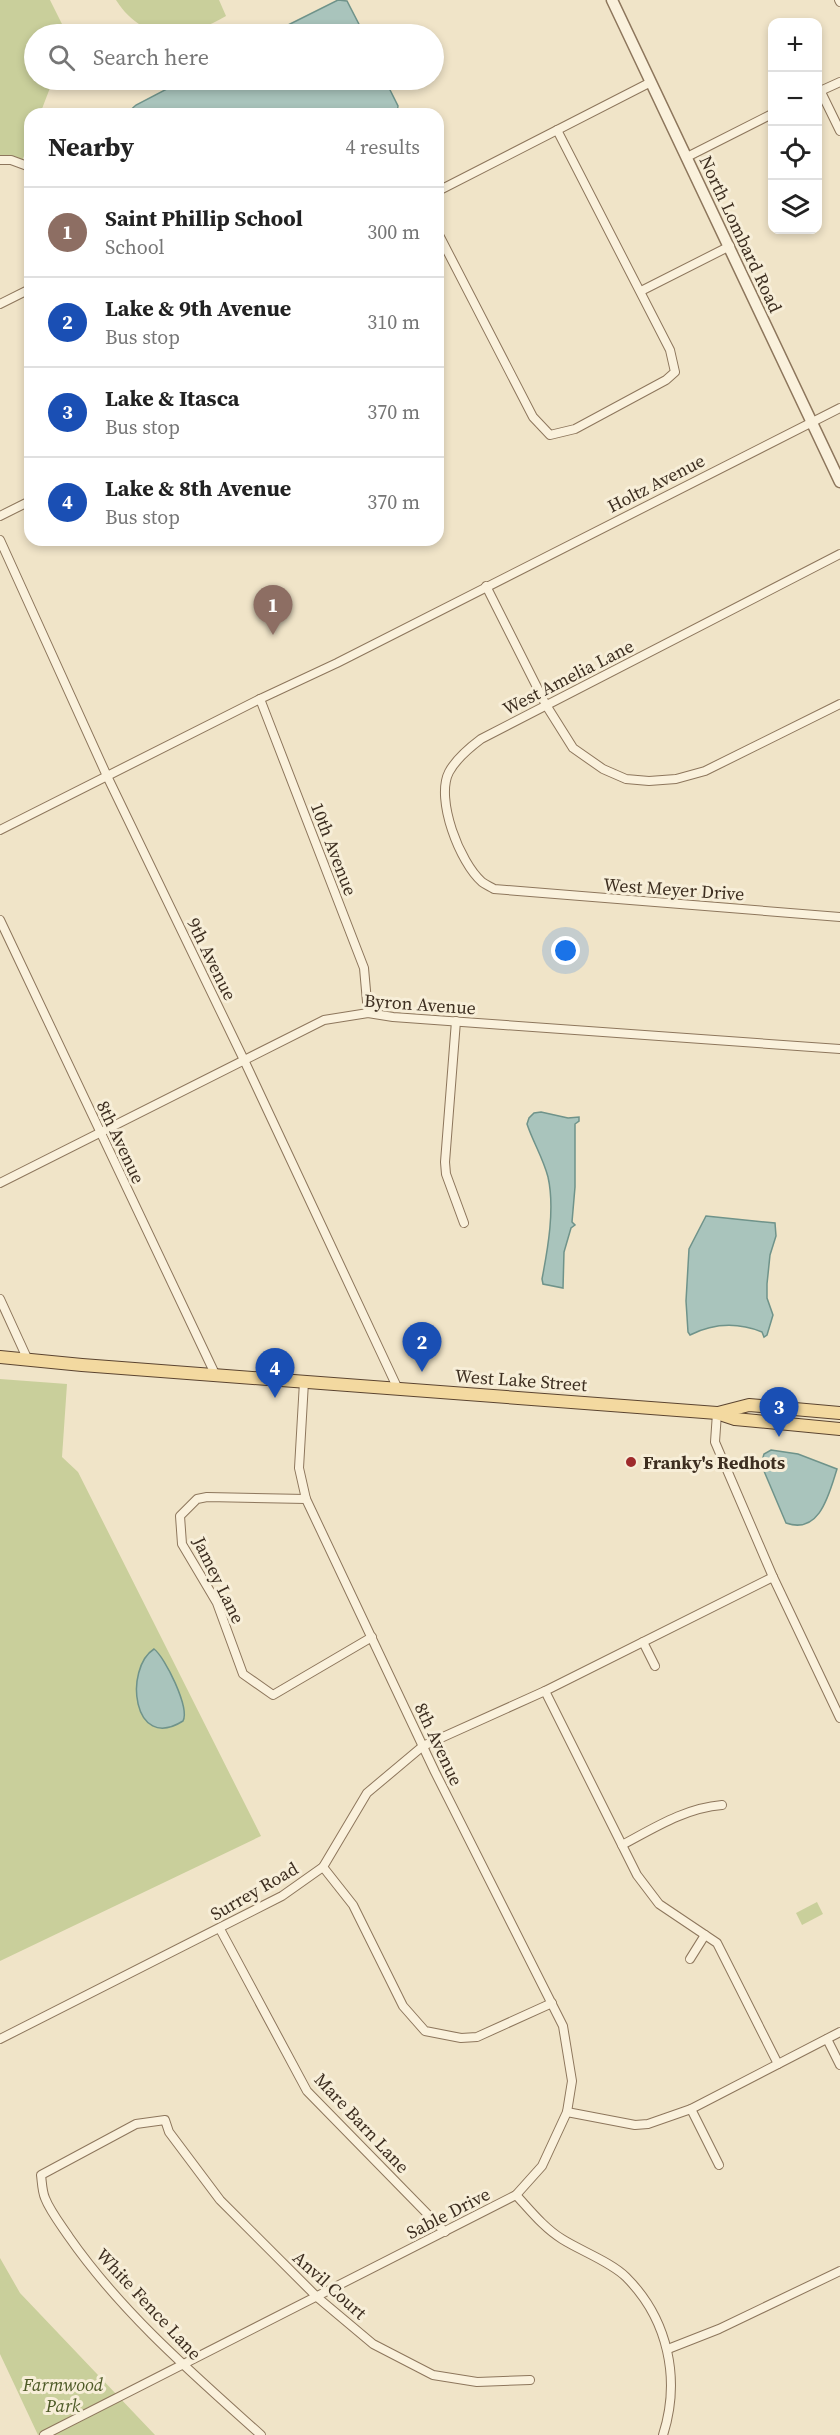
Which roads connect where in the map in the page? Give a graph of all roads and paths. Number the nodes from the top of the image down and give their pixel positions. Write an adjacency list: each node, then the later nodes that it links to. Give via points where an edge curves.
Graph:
1 (612, 0): 2 (street, North Lombard Road)
2 (651, 82): 7 (street); 9 (street, North Lombard Road)
3 (840, 82): 4 (street)
4 (822, 90)
5 (822, 97): 8 (street)
6 (768, 116): 9 (street)
7 (557, 130): 12 (street); 15 (street)
8 (840, 131)
9 (687, 157): 14 (street, North Lombard Road)
10 (0, 160): 11 (street)
11 (24, 165)
12 (444, 188)
13 (444, 245): 15 (street, via 533,417 550,435 585,423 656,387 675,372 670,350)
14 (730, 246): 15 (street); 19 (street, North Lombard Road)
15 (641, 291)
16 (24, 292): 17 (street)
17 (0, 304)
18 (840, 408): 19 (street, Holtz Avenue)
19 (810, 421): 20 (street, North Lombard Road); 25 (street, Holtz Avenue)
20 (840, 482)
21 (24, 504): 22 (street)
22 (0, 516)
23 (0, 540): 29 (street, 9th Avenue)
24 (840, 554): 28 (street, West Amelia Lane)
25 (486, 586): 26 (street, Holtz Avenue); 28 (street)
26 (260, 699): 29 (street); 34 (street, 10th Avenue, via 364,968)
27 (840, 704): 28 (street, via 705,771 649,781 626,779 578,753)
28 (546, 705): 31 (street, West Amelia Lane, via 466,750 449,772 444,787 446,810 466,861 482,881)
29 (107, 776): 30 (street); 37 (street, 9th Avenue)
30 (0, 830)
31 (505, 891): 32 (street, West Meyer Drive)
32 (840, 917)
33 (0, 920): 38 (street, 8th Avenue)
34 (368, 1012): 35 (street, Byron Avenue); 37 (street, Byron Avenue, via 324,1020)
35 (456, 1021): 36 (street, Byron Avenue); 40 (street, via 445,1162)
36 (840, 1049)
37 (244, 1060): 38 (street, Byron Avenue); 46 (street, 9th Avenue)
38 (100, 1132): 39 (street, Byron Avenue); 44 (street, 8th Avenue)
39 (0, 1183)
40 (464, 1223)
41 (0, 1299): 43 (street)
42 (0, 1357): 43 (main road, West Lake Street)
43 (27, 1359): 44 (main road, West Lake Street)
44 (216, 1376): 45 (main road, West Lake Street)
45 (304, 1382): 46 (main road, West Lake Street); 50 (street, 8th Avenue, via 299,1468)
46 (398, 1389): 47 (main road, West Lake Street)
47 (717, 1413): 48 (main road, West Lake Street, via 749,1405); 49 (main road, West Lake Street, via 735,1419); 51 (street, via 715,1442)
48 (840, 1413)
49 (840, 1429)
50 (306, 1499): 52 (street, 8th Avenue); 52 (street, Jamey Lane, via 207,1497 197,1499 180,1516 182,1544 216,1603 243,1674 273,1695)
51 (773, 1577): 53 (street, Surrey Road); 56 (street)
52 (372, 1637): 57 (street, 8th Avenue)
53 (643, 1642): 54 (street); 55 (street, Surrey Road)
54 (655, 1666)
55 (545, 1691): 57 (street, Surrey Road); 59 (street)
56 (840, 1718)
57 (423, 1746): 60 (street, Surrey Road, via 367,1793); 64 (street, 8th Avenue)
58 (722, 1805): 59 (street, via 680,1815)
59 (621, 1845): 62 (street, via 659,1904)
60 (323, 1867): 61 (street, Surrey Road, via 282,1896); 64 (street, via 353,1905 403,2007 425,2031 477,2037)
61 (220, 1929): 66 (street, Surrey Road); 75 (street, Mare Barn Lane, via 307,2091)
62 (705, 1935): 63 (street); 68 (street, via 717,1943)
63 (690, 1959)
64 (552, 2003): 71 (street, 8th Avenue, via 563,2026 572,2068)
65 (840, 2032): 67 (street)
66 (0, 2039)
67 (826, 2039): 68 (street); 69 (street)
68 (778, 2064): 70 (street)
69 (840, 2065)
70 (691, 2109): 71 (street, via 634,2125); 72 (street)
71 (567, 2112): 74 (street, Sable Drive, via 542,2166)
72 (719, 2165)
73 (40, 2175): 77 (street, Anvil Court, via 136,2124 165,2120 169,2133 214,2194); 79 (street, White Fence Lane, via 45,2198 88,2264)
74 (516, 2195): 75 (street, Sable Drive); 78 (street, via 560,2238 626,2277 655,2316)
75 (445, 2232): 77 (street, Sable Drive)
76 (840, 2271): 78 (street)
77 (317, 2297): 79 (street, Sable Drive); 80 (street, Anvil Court, via 373,2344 433,2375 477,2382)
78 (668, 2349): 81 (street, via 670,2384)
79 (183, 2365): 82 (street, Sable Drive); 83 (street, White Fence Lane)
80 (530, 2380)
81 (663, 2434)
82 (44, 2435)
83 (261, 2435)

